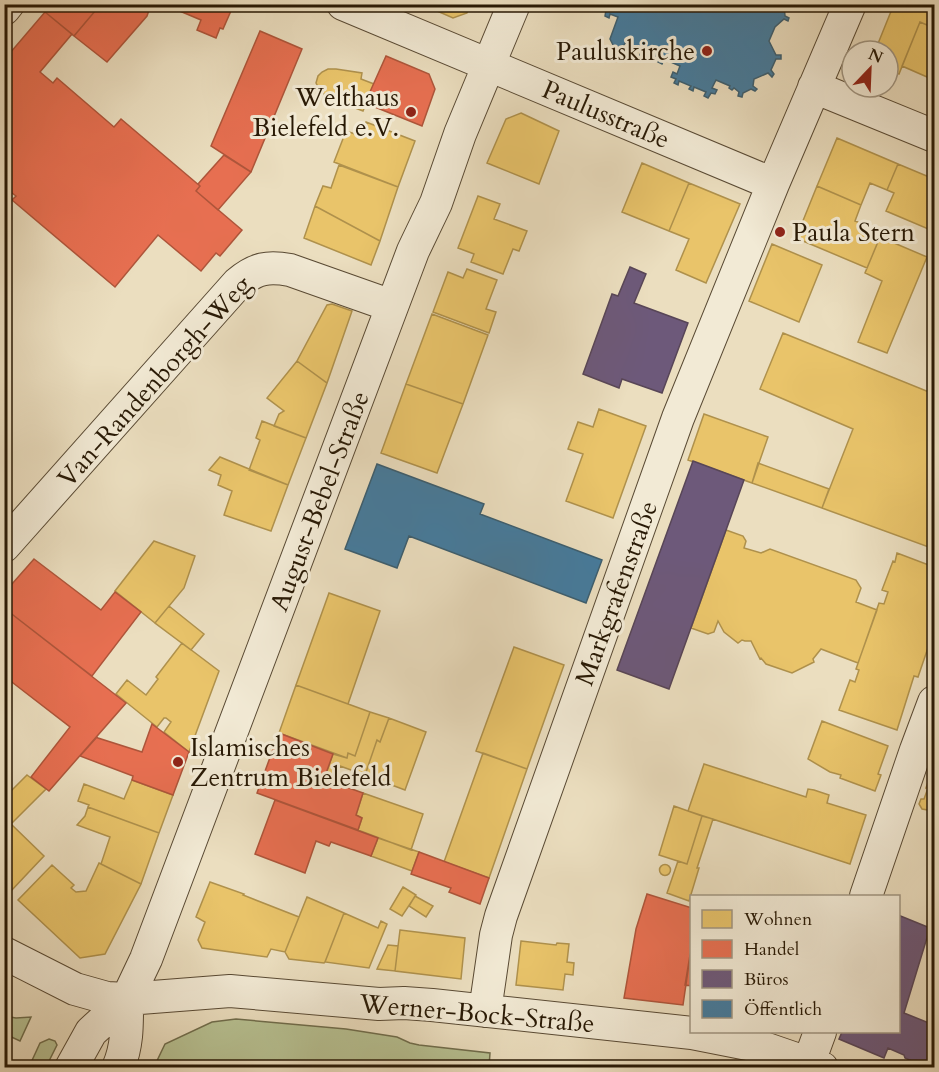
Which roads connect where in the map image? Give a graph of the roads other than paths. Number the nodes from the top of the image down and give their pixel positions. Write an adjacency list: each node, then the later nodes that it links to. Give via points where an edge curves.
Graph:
1 (8, 4): 5 (street)
2 (343, 4): 6 (street, Paulusstraße)
3 (514, 4): 6 (street, August-Bebel-Straße)
4 (850, 4): 7 (street)
5 (4, 9)
6 (489, 65): 9 (street, Paulusstraße); 10 (street, August-Bebel-Straße)
7 (814, 87): 8 (street); 9 (street)
8 (934, 136)
9 (773, 184): 16 (street, Markgrafenstraße, via 678,418 501,916)
10 (392, 306): 11 (street, Van-Randenborgh-Weg, via 290,270 276,267 249,273); 15 (street, August-Bebel-Straße, via 153,941)
11 (4, 546)
12 (934, 702): 13 (street)
13 (867, 895)
14 (4, 953): 15 (street, Werner-Bock-Straße, via 75,989 99,997)
15 (127, 999): 16 (street, Werner-Bock-Straße, via 230,991); 21 (street, August-Bebel-Straße, via 91,1032); 22 (street, August-Bebel-Straße, via 127,1038)
16 (485, 1011): 17 (street, Werner-Bock-Straße)
17 (690, 1033)
18 (692, 1033): 20 (street, Werner-Bock-Straße, via 758,1046)
19 (820, 1033): 20 (street)
20 (816, 1065)
21 (71, 1068)
22 (118, 1068)

